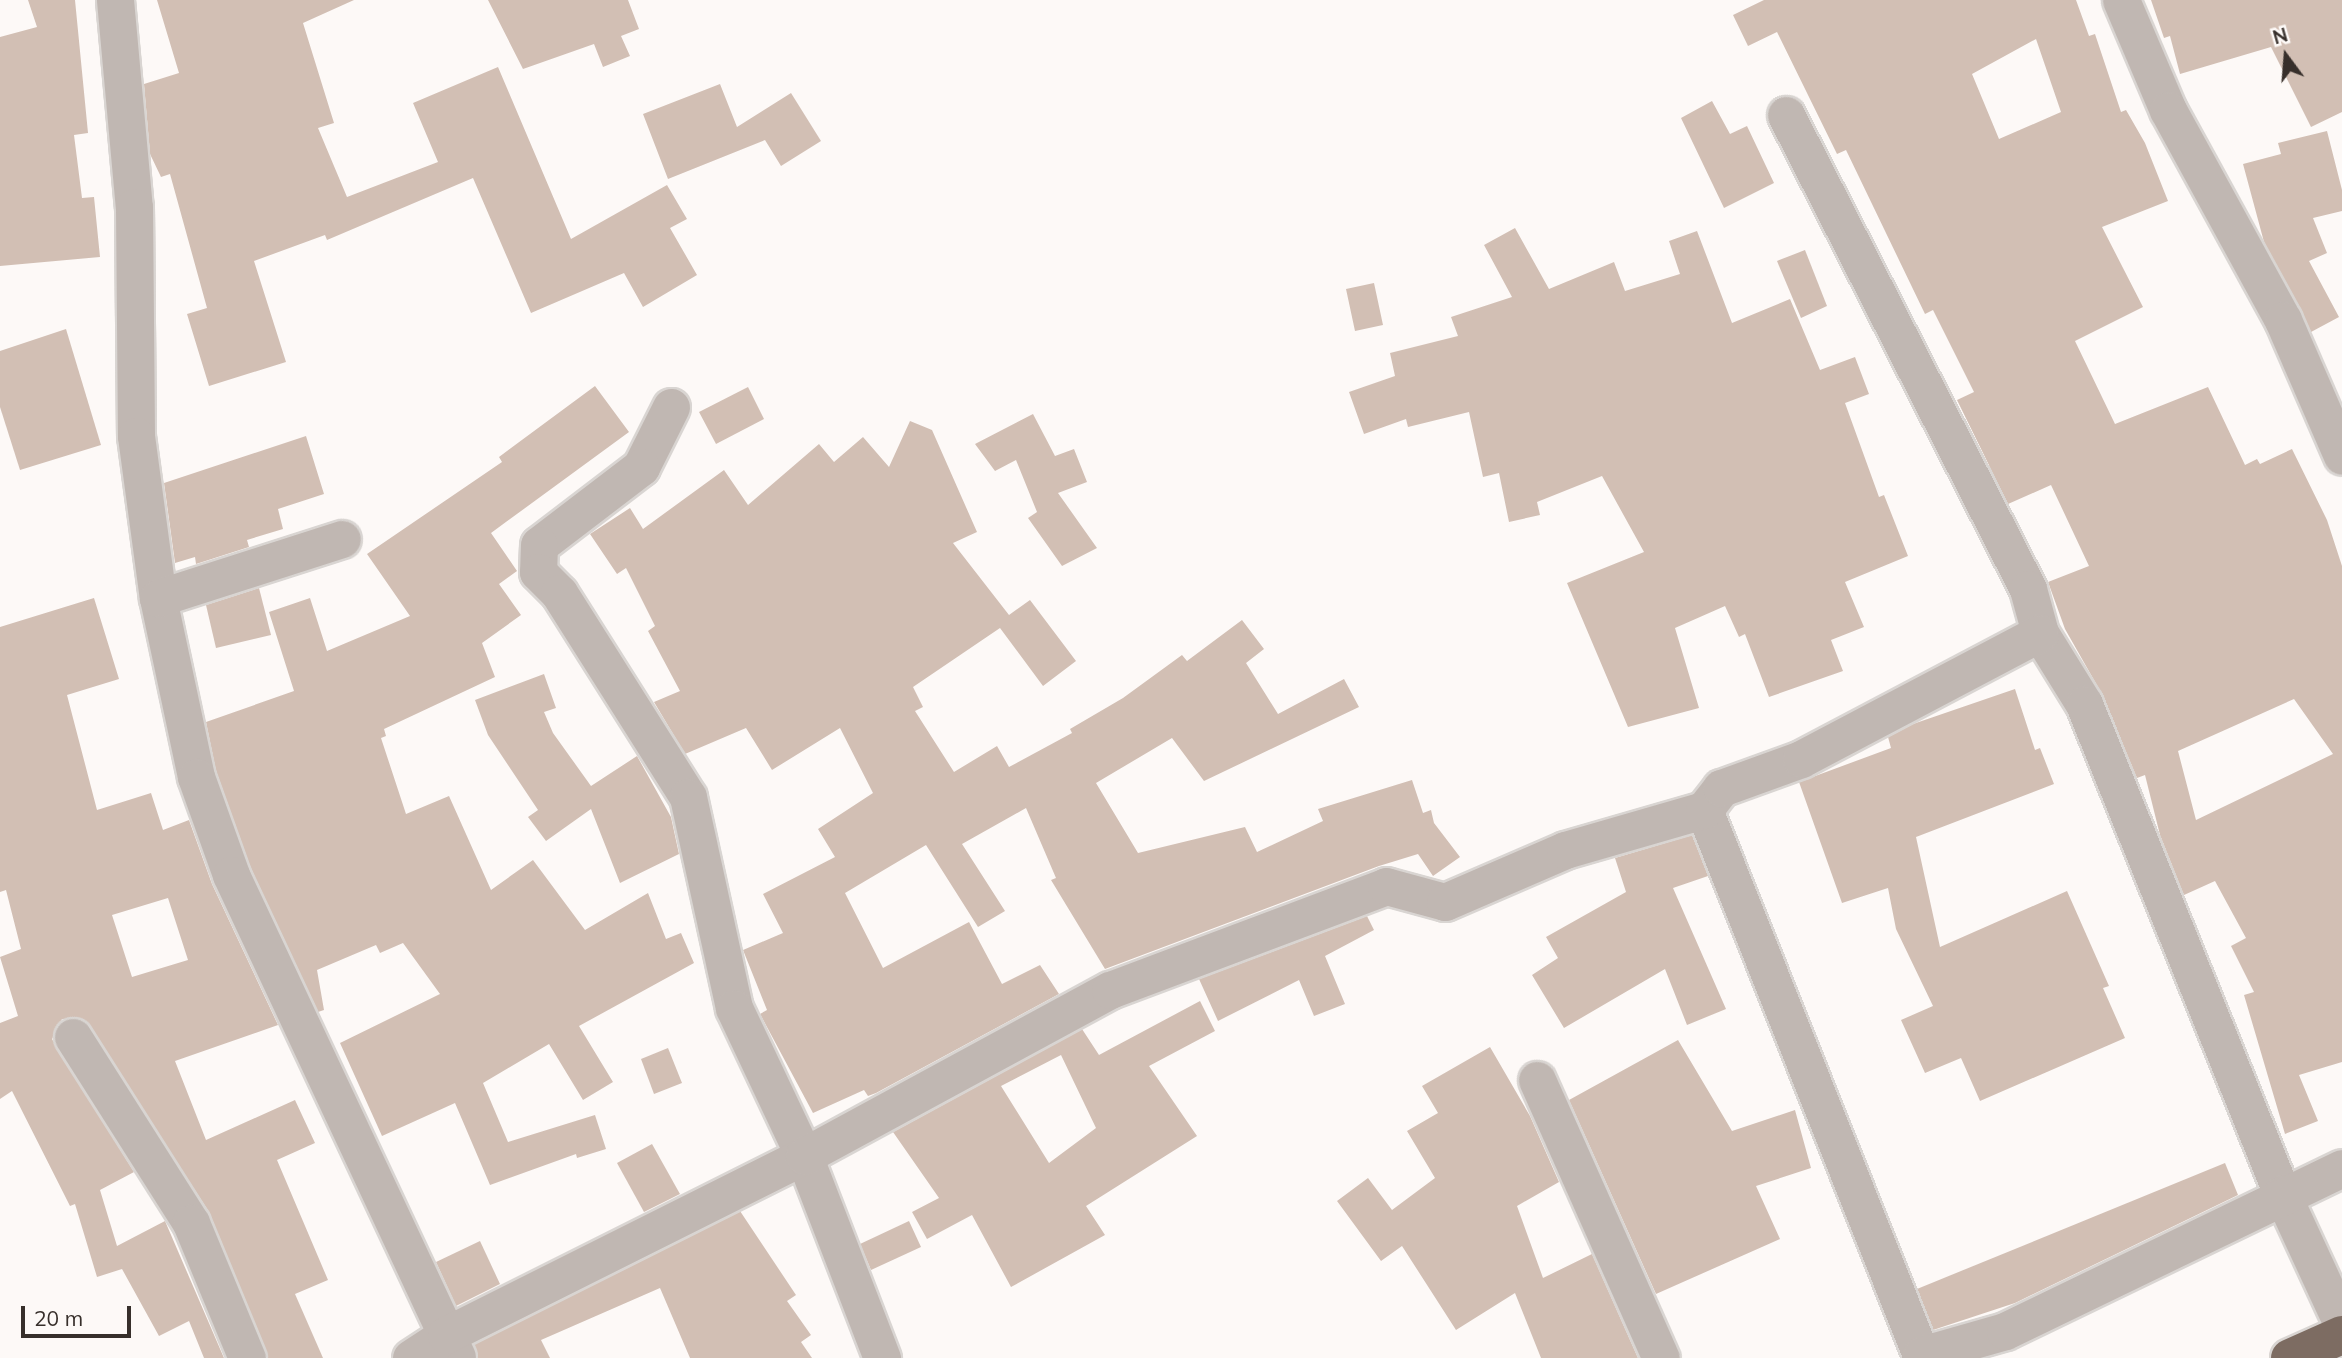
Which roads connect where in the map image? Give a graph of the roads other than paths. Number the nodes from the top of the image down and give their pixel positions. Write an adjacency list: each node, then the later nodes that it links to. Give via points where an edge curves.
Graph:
1 (115, 0): 7 (street, via 134,207 136,436)
2 (2121, 0): 5 (street, via 2168,110 2283,320)
3 (1786, 115): 8 (street, via 2028,589)
4 (671, 407): 12 (street, via 640,467 540,545 538,572 559,593 688,797 734,1008)
5 (2342, 456)
6 (342, 539): 7 (street)
7 (158, 598): 17 (street, via 196,777 231,875)
8 (2040, 633): 9 (street, via 1801,759 1721,788); 14 (street, via 2084,704)
9 (1703, 810): 12 (street, via 1565,850 1445,902 1386,886 1110,990); 14 (street, via 1921,1355 2005,1331)
10 (74, 1037): 18 (street, via 191,1223)
11 (1536, 1080): 21 (street)
12 (804, 1156): 17 (street); 20 (street)
13 (2342, 1168): 14 (street)
14 (2282, 1194): 15 (street)
15 (2342, 1324)
16 (2342, 1335): 22 (highway)
17 (452, 1347): 19 (street)
18 (247, 1358)
19 (411, 1358)
20 (882, 1358)
21 (1661, 1358)
22 (2290, 1358)

